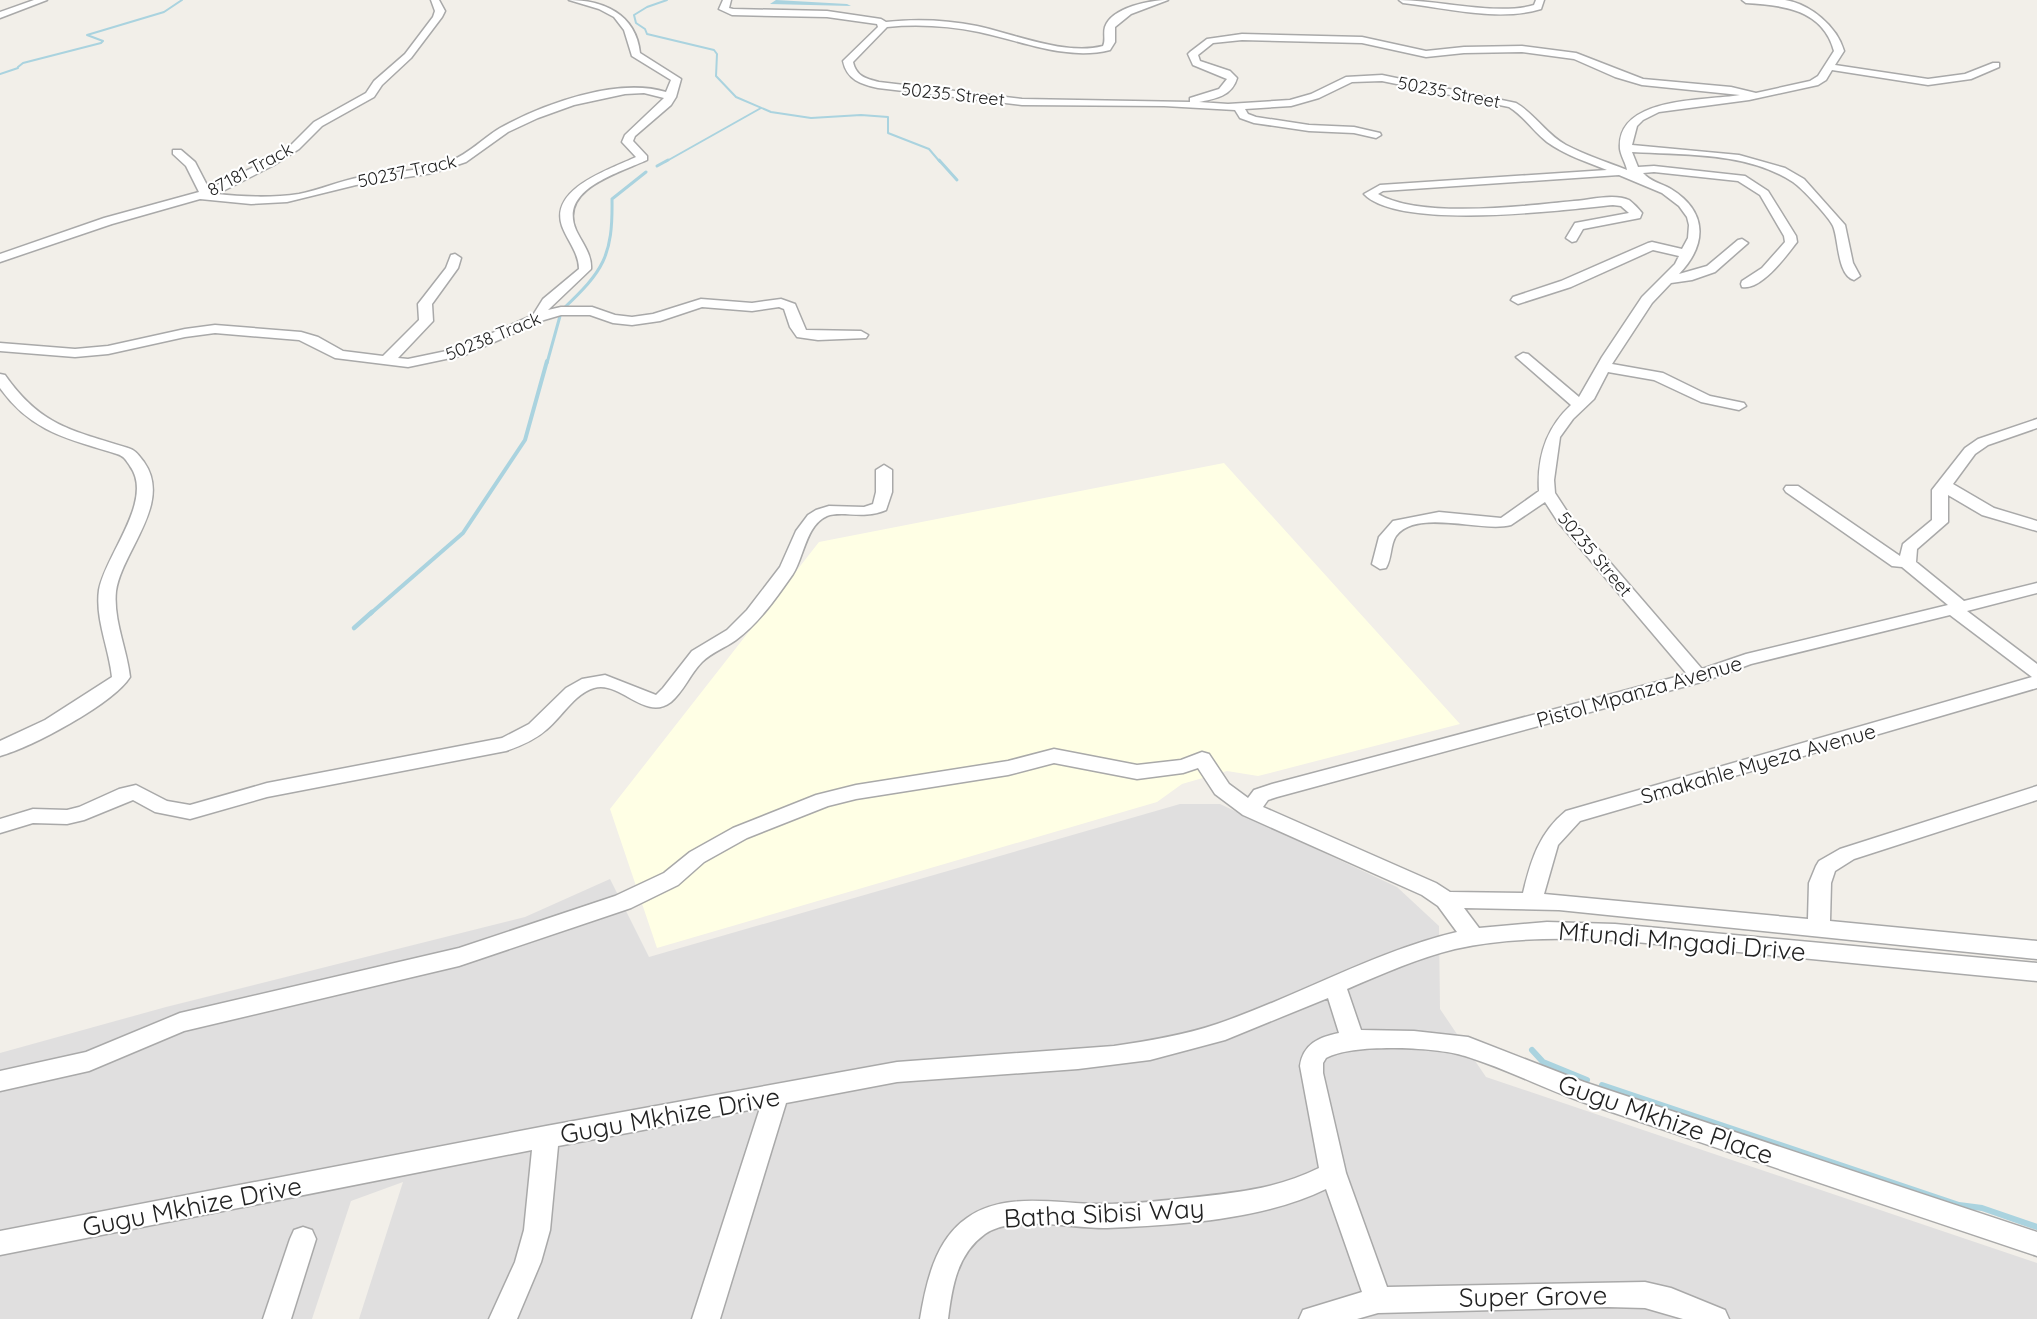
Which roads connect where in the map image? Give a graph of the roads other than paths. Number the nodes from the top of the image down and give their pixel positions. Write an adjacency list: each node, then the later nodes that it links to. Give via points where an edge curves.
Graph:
1 (43, 0): 9 (street)
2 (435, 0): 21 (street, 87181 Track, via 440,7 438,15 408,56 370,95 318,124 295,147 270,163)
3 (573, 0): 14 (street, via 617,13 634,41 635,54 675,76)
4 (727, 0): 10 (street, via 724,9 732,12 827,14)
5 (1164, 0): 10 (street, via 1121,15 1110,27 1107,48 1095,51 952,25)
6 (1403, 0): 7 (street, via 1505,11 1533,9)
7 (1540, 0)
8 (1746, 0): 12 (street, via 1792,4 1822,25 1839,48)
9 (0, 15)
10 (883, 25): 15 (street, 50235 Street, via 848,61 855,77 878,85 1003,100)
11 (1996, 65): 12 (street, via 1967,77 1928,82)
12 (1828, 67): 13 (street, via 1814,83)
13 (1754, 95): 15 (street, via 1648,83 1576,56 1522,49 1426,54 1362,40 1242,37 1210,41 1193,54 1196,63 1230,76 1232,83 1215,95); 18 (street, via 1647,113 1635,121)
14 (671, 97): 21 (street, 50237 Track, via 639,90 576,102 511,126 455,163 356,181 297,198 254,201); 31 (street, via 630,135 627,142 643,158 584,186 569,202 567,222 584,255 585,269 551,297)
15 (1181, 104): 16 (street, 50235 Street)
16 (1239, 107): 17 (street, via 1244,116 1254,120); 20 (street, 50235 Street, via 1292,103 1350,79 1390,80 1512,105 1562,147)
17 (1376, 135)
18 (1625, 148): 20 (street); 27 (street, via 1736,159 1792,176 1839,225 1847,263)
19 (177, 152): 21 (street, via 191,164)
20 (1628, 172): 22 (street, via 1380,188 1370,194 1376,200 1400,206 1455,211 1614,201 1625,203 1636,213 1579,226); 24 (street, 50235 Street, via 1674,197 1693,217 1695,232); 29 (street, via 1665,170 1741,178 1764,192 1791,243 1766,271)
21 (204, 195): 25 (street, 87181 Track, via 108,221)
22 (1572, 238)
23 (1743, 243): 28 (street, via 1711,269)
24 (1686, 254): 28 (street, 50235 Street); 30 (street, via 1656,246 1648,248)
25 (0, 258)
26 (455, 258): 35 (street, via 452,268 424,304 426,321 397,353)
27 (1854, 276)
28 (1670, 279): 36 (street, 50235 Street, via 1647,300)
29 (1747, 284)
30 (1518, 300)
31 (539, 317): 32 (street, 50238 Track, via 582,310 632,321 701,303 752,307 781,303 790,307 797,327 805,335); 35 (street, 50238 Track, via 460,352 419,362)
32 (861, 335)
33 (0, 347): 35 (street, 50238 Track, via 75,353 215,329 301,336 340,355)
34 (1523, 357): 38 (street)
35 (384, 361)
36 (1604, 367): 38 (street, 50235 Street); 39 (street, via 1658,376 1706,399)
37 (0, 378): 53 (street, via 16,402 35,418 60,432 129,453 144,483 144,498 142,513 118,557 108,592 122,677 52,724)
38 (1580, 405): 44 (street, 50235 Street, via 1553,438)
39 (1739, 406)
40 (2037, 423): 42 (street, via 1983,442)
41 (884, 470): 56 (street, via 880,507 864,513 831,510 814,518 796,545 786,572 743,625 727,639 698,654 659,701 600,680 585,685 538,726 506,744 267,790 190,812 162,807 136,792 84,813 33,816)
42 (1944, 485): 45 (street, via 1973,506); 46 (street, via 1939,501 1940,522 1909,547)
43 (1792, 489): 46 (street, via 1898,562)
44 (1547, 493): 47 (street, via 1505,522 1439,517 1399,524 1387,537); 51 (street, 50235 Street, via 1564,519)
45 (2037, 526)
46 (1907, 563): 49 (street)
47 (1380, 564)
48 (2037, 588): 49 (street, Pistol Mpanza Avenue)
49 (1957, 608): 50 (street); 51 (street, Pistol Mpanza Avenue, via 1746,660)
50 (2037, 673)
51 (1699, 676): 55 (street, Pistol Mpanza Avenue, via 1272,791 1261,795)
52 (2037, 682): 58 (street, Smakahle Myeza Avenue, via 1573,816 1550,838)
53 (0, 750)
54 (2037, 793): 59 (street, via 1847,854 1826,866 1820,883)
55 (1250, 810): 57 (street); 65 (street, via 1222,789 1202,759 1183,766 1137,772 1054,756 1008,768 856,792 807,806 740,833 652,890 459,957 180,1022 89,1061)
56 (0, 826)
57 (1446, 900): 58 (street); 60 (street)
58 (1532, 901): 59 (street)
59 (1819, 927): 61 (street)
60 (1474, 938): 62 (street, Mfundi Mngadi Drive, via 1549,930 1615,933); 63 (street, Mfundi Mngadi Drive, via 1406,956)
61 (2037, 950)
62 (2037, 972)
63 (1335, 986): 64 (street); 66 (street, Gugu Mkhize Drive, via 1241,1026 1147,1052 897,1072)
64 (1353, 1040): 68 (street, Gugu Mkhize Place, via 1328,1045 1311,1061); 71 (street, Gugu Mkhize Place, via 1427,1040 1468,1047 1579,1091)
65 (0, 1081)
66 (777, 1095): 67 (street, Gugu Mkhize Drive); 76 (street)
67 (546, 1137): 70 (street, Gugu Mkhize Drive); 75 (street, via 537,1230 528,1262)
68 (1334, 1173): 72 (street); 77 (street, Batha Sibisi Way, via 1279,1196 1252,1202 1106,1216 998,1216 976,1225 956,1246 941,1275)
69 (303, 1239): 74 (street)
70 (0, 1243)
71 (2037, 1244)
72 (1378, 1300): 73 (street, Super Grove, via 1645,1295 1671,1301); 78 (street, Super Grove)
73 (1710, 1318)
74 (277, 1319)
75 (502, 1319)
76 (706, 1319)
77 (934, 1319)
78 (1313, 1319)

